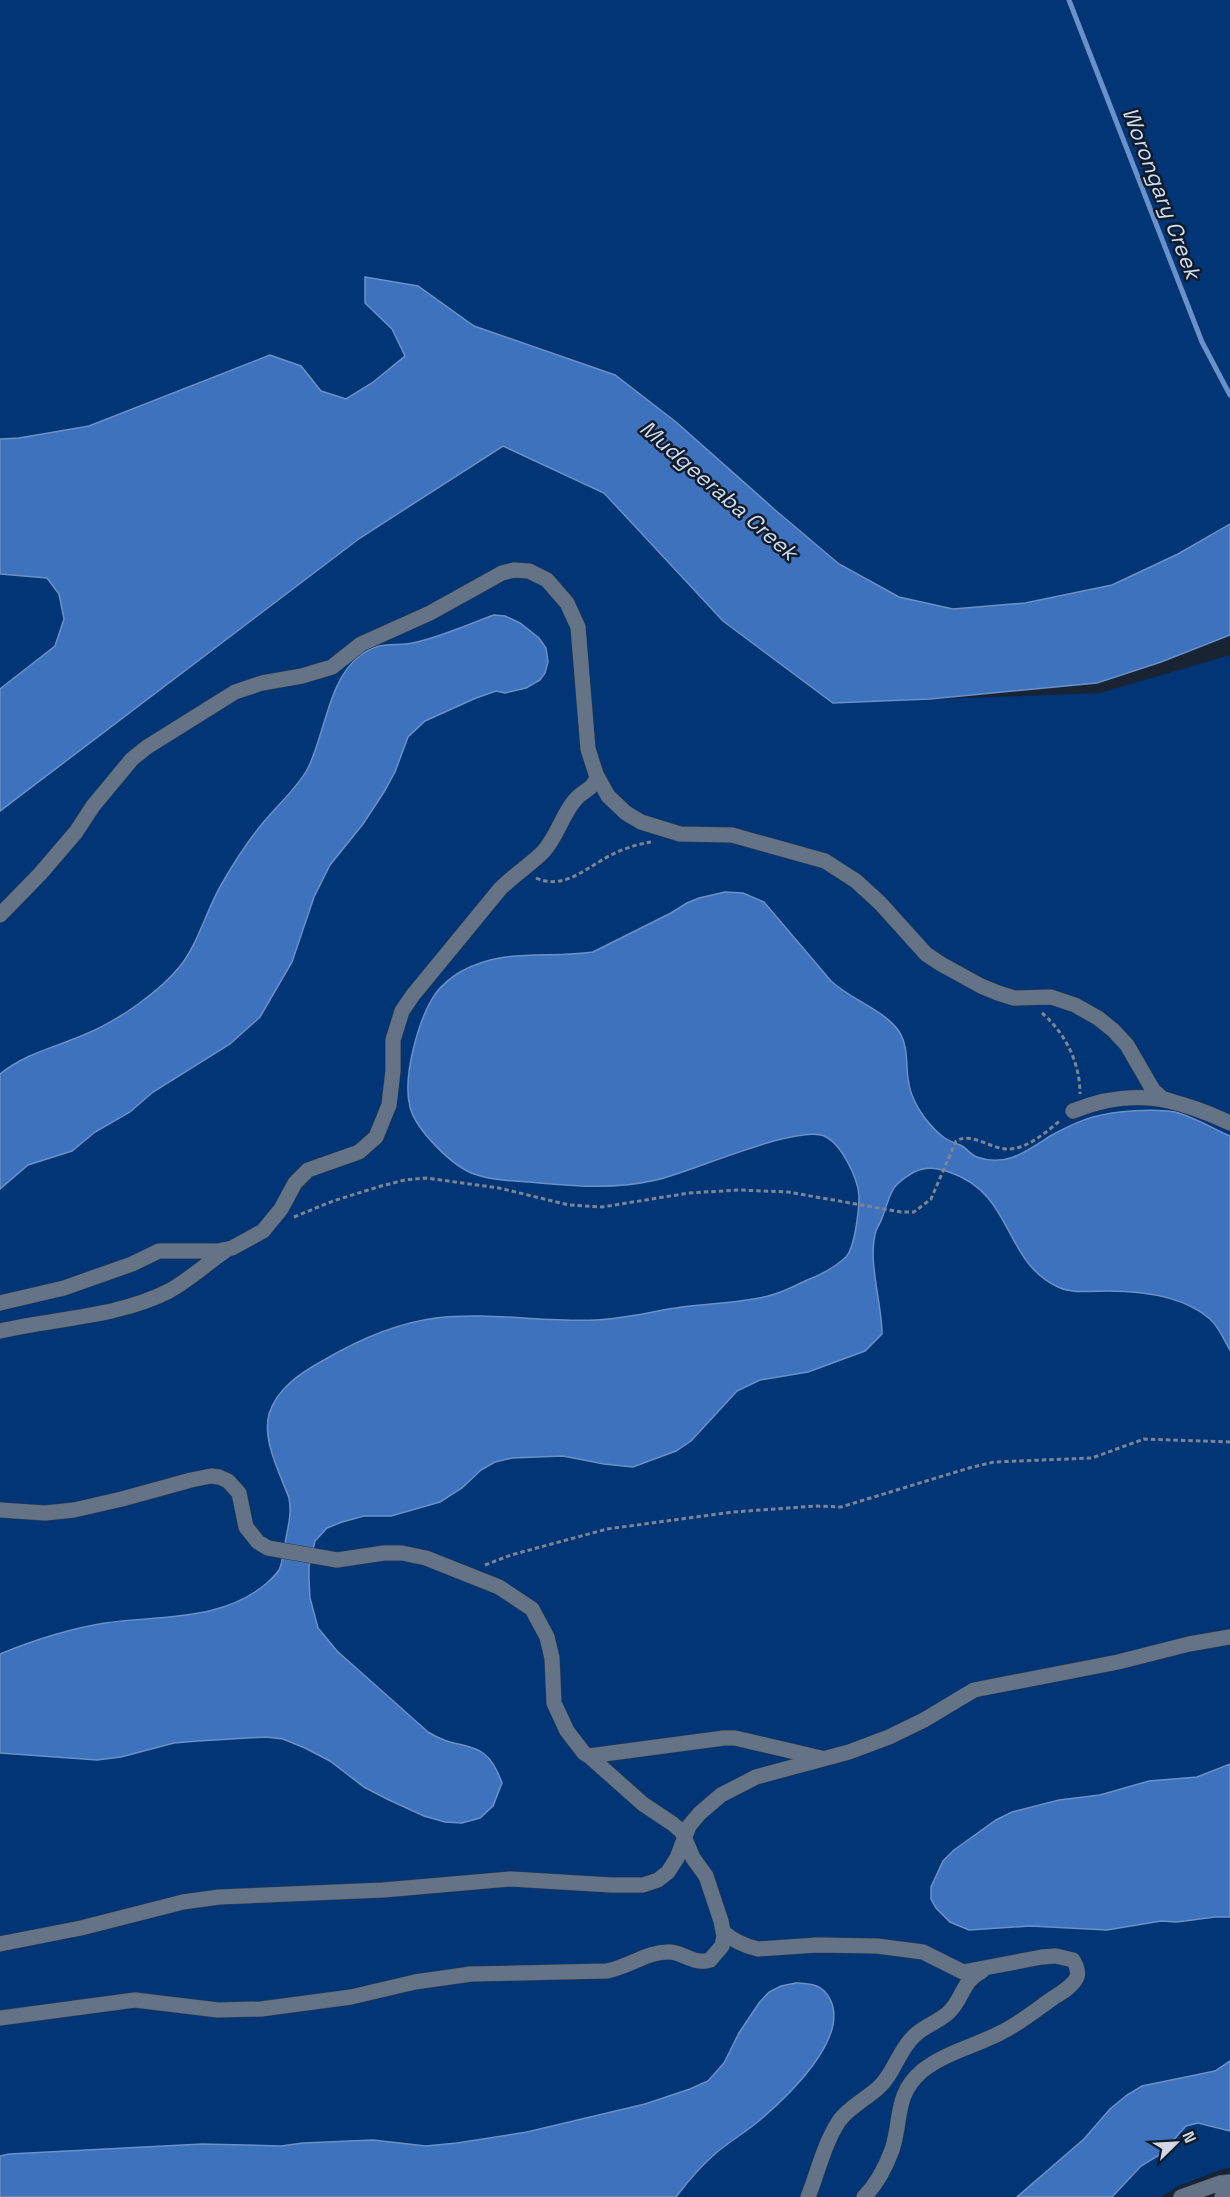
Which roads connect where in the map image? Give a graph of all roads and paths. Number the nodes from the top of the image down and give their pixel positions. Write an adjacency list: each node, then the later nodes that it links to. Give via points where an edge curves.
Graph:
1 (597, 777): 3 (street, via 592,787 568,809 542,852); 4 (street, via 588,749 578,627 567,603 547,580 529,571 514,570 430,614 361,644 332,667 235,692 147,747 132,759 76,832); 6 (street, via 608,796 641,822 680,834 732,835 825,861 856,881 926,954 941,964 998,993 1014,998 1051,998 1098,1018 1127,1045 1153,1090)
2 (657, 842): 3 (path, via 620,851 567,880 547,882)
3 (522, 868): 10 (street, via 500,889 402,1011 393,1040 389,1105 376,1137 359,1152 308,1170 263,1231)
4 (0, 915)
5 (1040, 1012): 7 (path, via 1055,1024 1077,1067 1079,1096)
6 (1177, 1103): 7 (street, via 1121,1097); 8 (street)
7 (1072, 1111): 9 (path, via 1015,1149 967,1137 956,1141 932,1198 914,1212 788,1192 740,1190 689,1193 602,1207 569,1205 499,1188 426,1178 381,1186)
8 (1230, 1123)
9 (288, 1220)
10 (230, 1248): 11 (street, via 159,1251 64,1288); 12 (street, via 151,1299)
11 (0, 1303)
12 (0, 1331)
13 (1230, 1442): 15 (path, via 1144,1438 1092,1458 994,1462 841,1507 733,1512 607,1529)
14 (0, 1510): 15 (street, via 74,1510 191,1480 219,1477 239,1493 246,1527 268,1548 337,1560 402,1553)
15 (463, 1572): 17 (street, via 499,1587 532,1609 548,1637 554,1703 575,1744)
16 (1230, 1637): 18 (street, via 974,1690 924,1720)
17 (589, 1756): 18 (street, via 735,1738); 19 (street, via 643,1804 678,1827)
18 (825, 1759): 19 (street, via 736,1785 700,1814)
19 (684, 1837): 20 (street, via 709,1885); 21 (street, via 668,1872 643,1885 511,1879 383,1890 219,1897)
20 (723, 1932): 23 (street, via 738,1943 758,1949 877,1946 923,1952); 25 (street, via 721,1948 704,1962 680,1953 662,1952 607,1971 471,1974 334,2000 261,2009 218,2010 135,2000)
21 (0, 1944)
22 (1000, 1965): 23 (street, via 963,1972); 24 (street, via 971,1976); 29 (street, via 1066,1957 1073,1960 1078,1974 1066,1989 1021,2021 922,2071 900,2102 892,2150)
23 (954, 1969): 24 (street, via 962,1981)
24 (962, 1994): 28 (street, via 948,2013 914,2035 880,2086 840,2119 827,2142)
25 (0, 2018)
26 (1230, 2182): 30 (street)
27 (1230, 2193): 31 (street)
28 (808, 2197)
29 (864, 2197)
30 (1181, 2197)
31 (1222, 2197)

